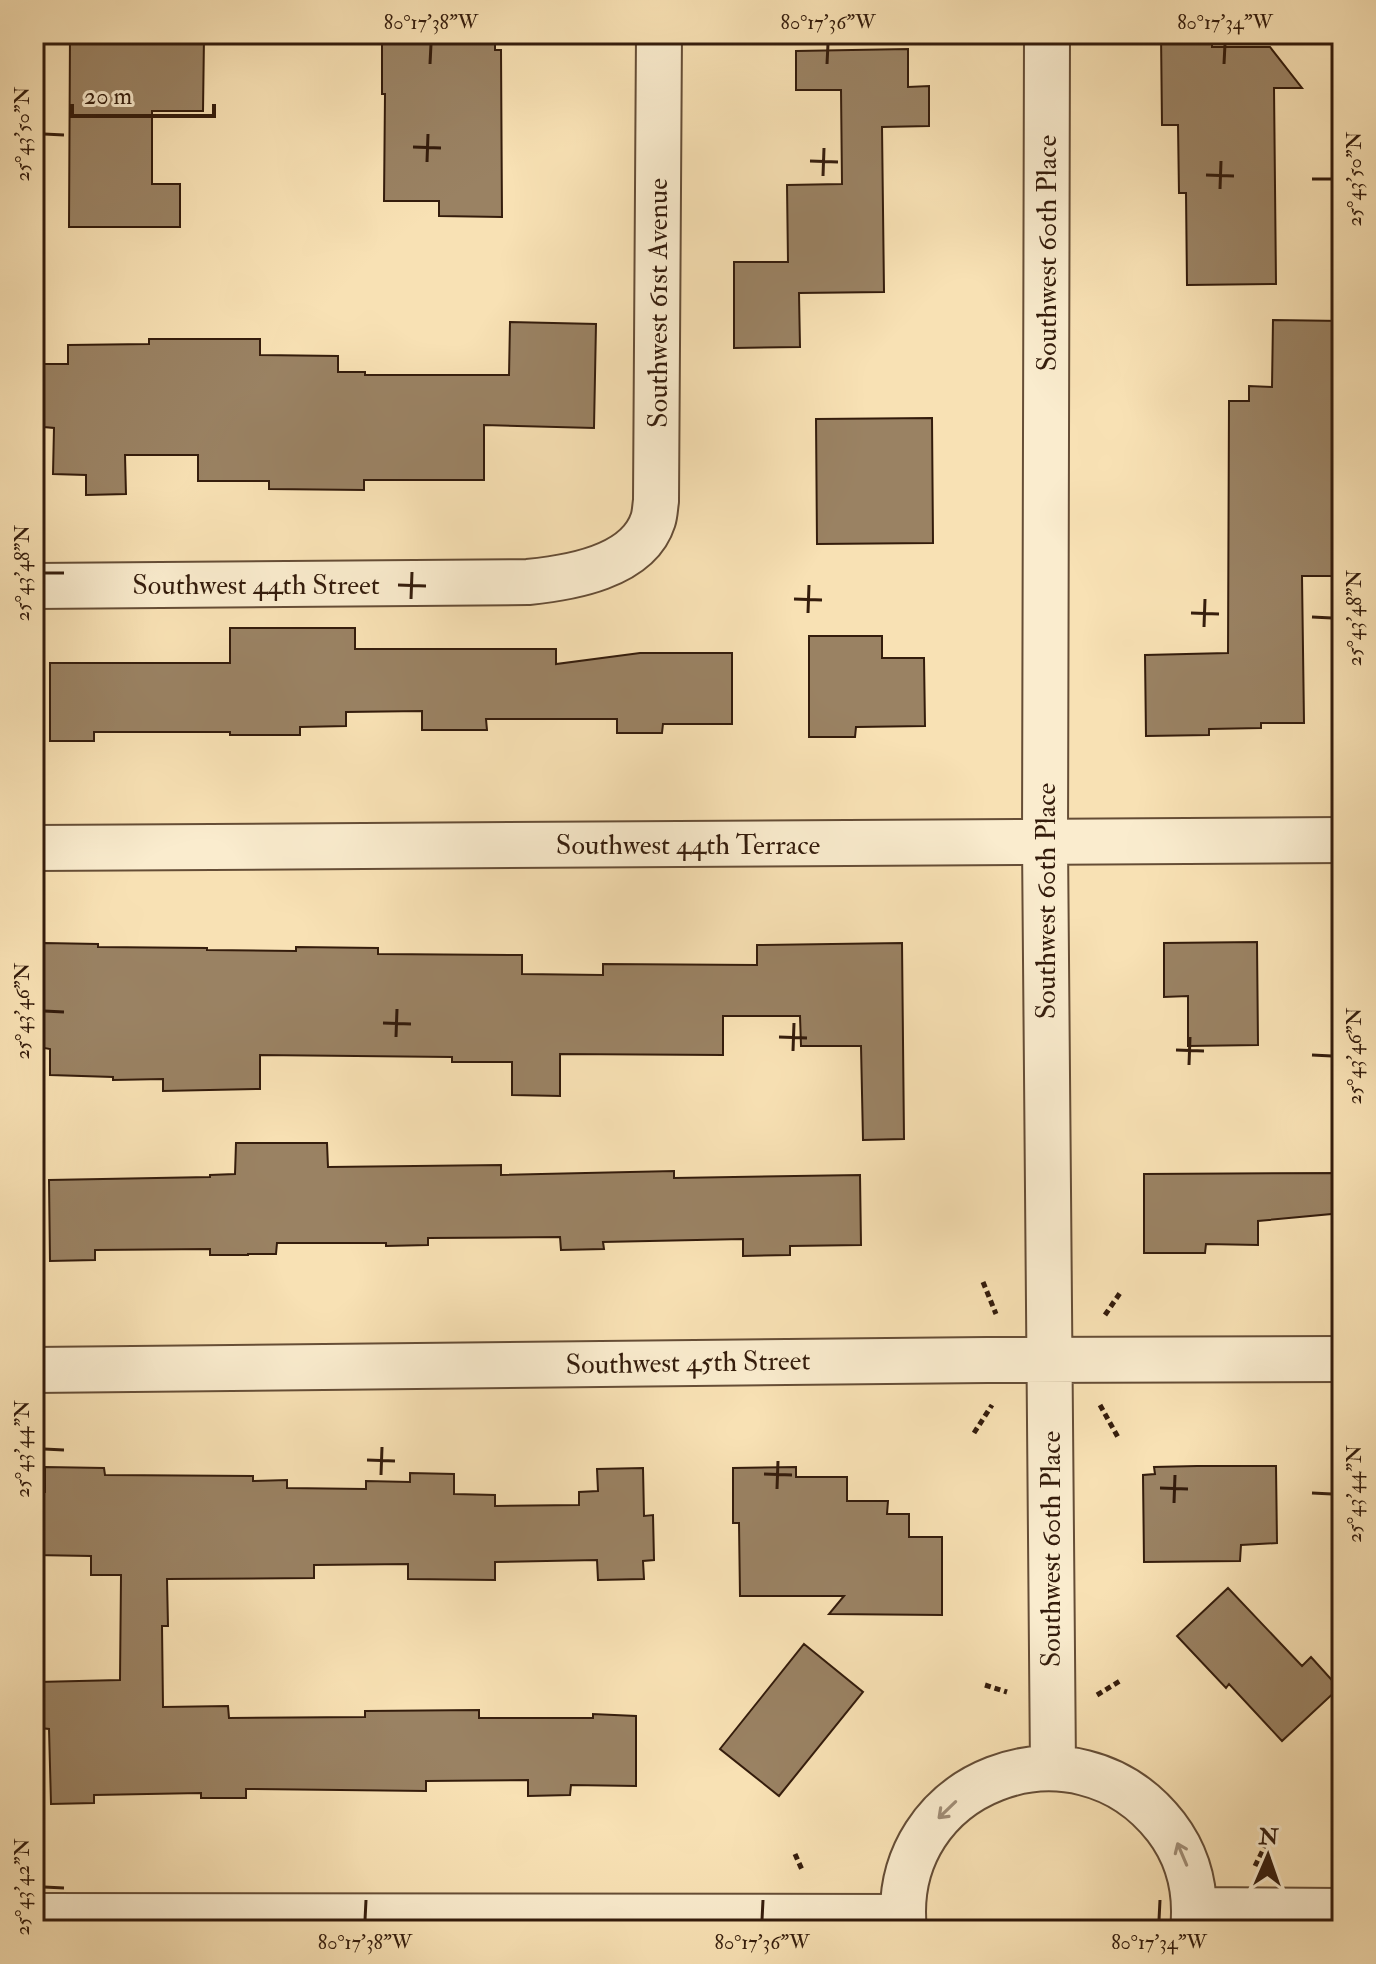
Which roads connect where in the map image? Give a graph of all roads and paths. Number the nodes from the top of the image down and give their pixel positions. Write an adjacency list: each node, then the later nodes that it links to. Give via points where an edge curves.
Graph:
1 (659, 34): 3 (street, Southwest 61st Avenue, via 656,501 647,532)
2 (1047, 34): 6 (street, Southwest 60th Place)
3 (619, 558): 4 (street, Southwest 44th Street, via 579,575 528,582)
4 (34, 586)
5 (1342, 840): 6 (street, Southwest 44th Terrace)
6 (1045, 843): 7 (street, Southwest 44th Terrace); 13 (street, Southwest 60th Place)
7 (34, 848)
8 (983, 1282): 11 (path)
9 (1120, 1293): 10 (path)
10 (1101, 1321)
11 (1000, 1324)
12 (1342, 1359): 13 (street, Southwest 45th Street)
13 (1050, 1360): 14 (street, Southwest 45th Street); 23 (street, Southwest 60th Place)
14 (34, 1370)
15 (997, 1398): 17 (path)
16 (1098, 1401): 18 (path)
17 (974, 1433)
18 (1119, 1439)
19 (1120, 1681): 22 (path)
20 (985, 1685): 21 (path)
21 (1013, 1694)
22 (1095, 1696)
23 (1053, 1768): 28 (street, one-way to 23, via 1190,1873 1153,1810 1124,1787 1090,1773); 29 (street, one-way to 29, via 1013,1772 977,1786 945,1810 921,1841 907,1878)
24 (1269, 1838): 25 (path)
25 (1251, 1872)
26 (1342, 1911): 28 (street)
27 (34, 1916): 29 (street)
28 (1194, 1920)
29 (903, 1924)

